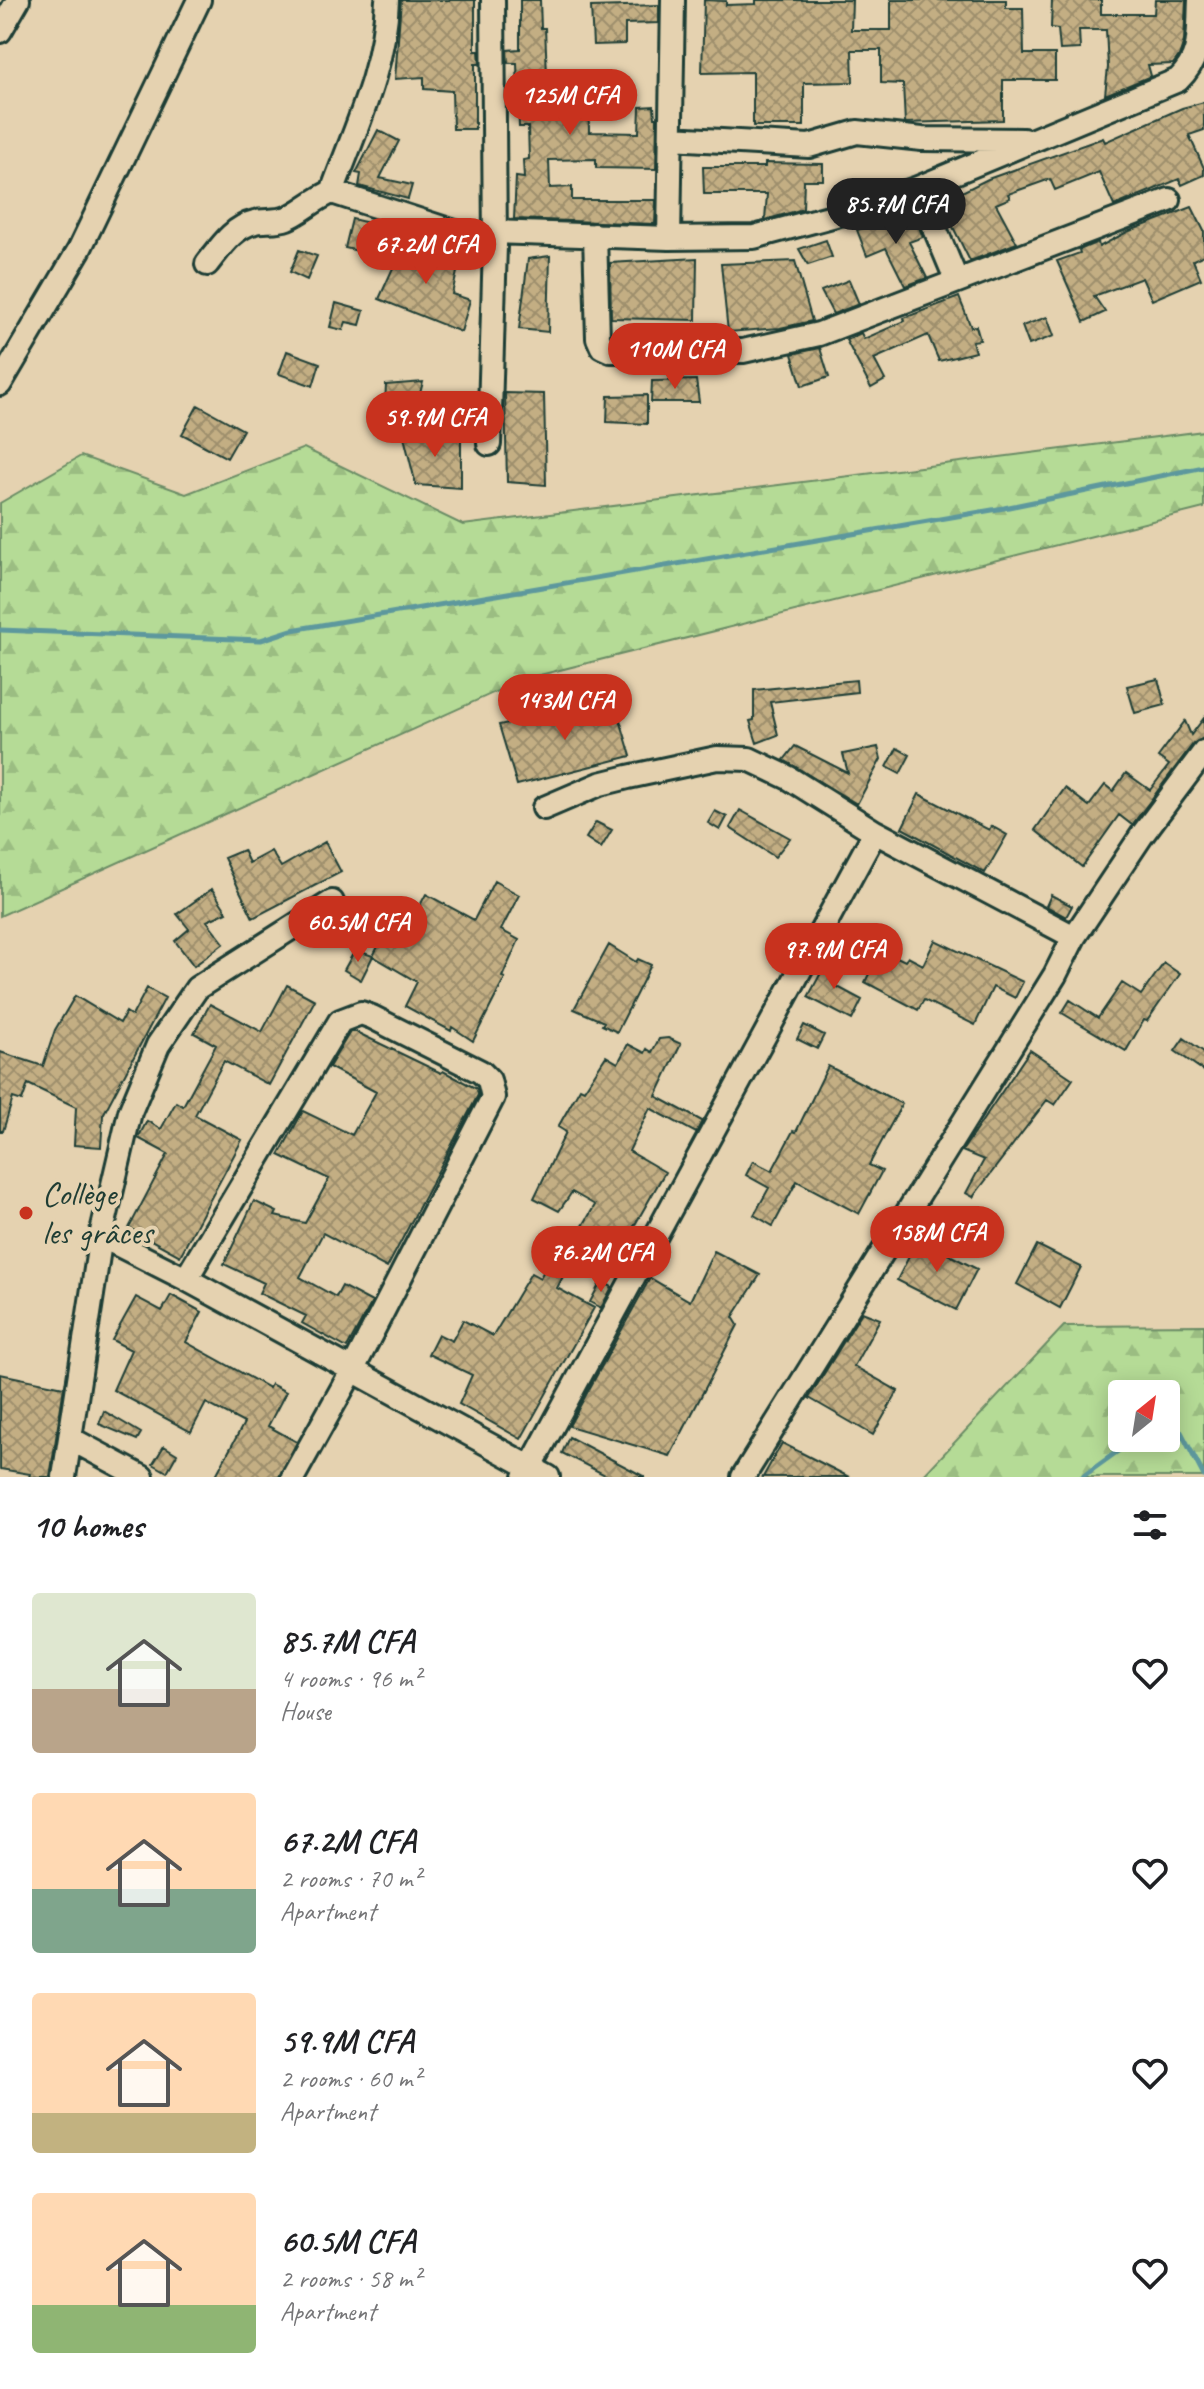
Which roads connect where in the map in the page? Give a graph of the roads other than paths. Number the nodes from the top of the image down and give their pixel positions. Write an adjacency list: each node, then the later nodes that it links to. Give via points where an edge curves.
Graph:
1 (18, 0): 7 (street)
2 (199, 0): 18 (street, via 79,250)
3 (387, 0): 11 (street, via 376,77)
4 (493, 0): 15 (street)
5 (673, 0): 8 (street)
6 (1200, 0): 9 (street, via 1197,53 1178,80)
7 (0, 31)
8 (671, 138): 9 (street, via 809,146 857,132 922,139); 14 (street)
9 (1034, 140): 10 (street)
10 (918, 188): 14 (street, via 754,237); 17 (street)
11 (332, 192): 15 (street); 16 (street, via 290,217 241,228)
12 (1169, 200): 17 (street)
13 (595, 235): 14 (street); 15 (street); 17 (street, via 598,338 611,351 743,351 819,334)
14 (669, 238)
15 (495, 239): 19 (street)
16 (207, 264)
17 (956, 279)
18 (0, 384)
19 (489, 444)
20 (1204, 752): 24 (street, via 1133,846)
21 (544, 808): 22 (street, via 628,777 717,758 749,759)
22 (875, 832): 24 (street); 29 (street)
23 (332, 902): 25 (street, via 197,988 158,1045 130,1112)
24 (1074, 937): 33 (street)
25 (101, 1236): 26 (street); 28 (street)
26 (186, 1279): 27 (street); 27 (street, via 340,1021 361,1013 481,1072 493,1097)
27 (352, 1371): 29 (street); 32 (street)
28 (71, 1439): 30 (street); 31 (street)
29 (534, 1474)
30 (64, 1477)
31 (142, 1477)
32 (293, 1477)
33 (743, 1477)

